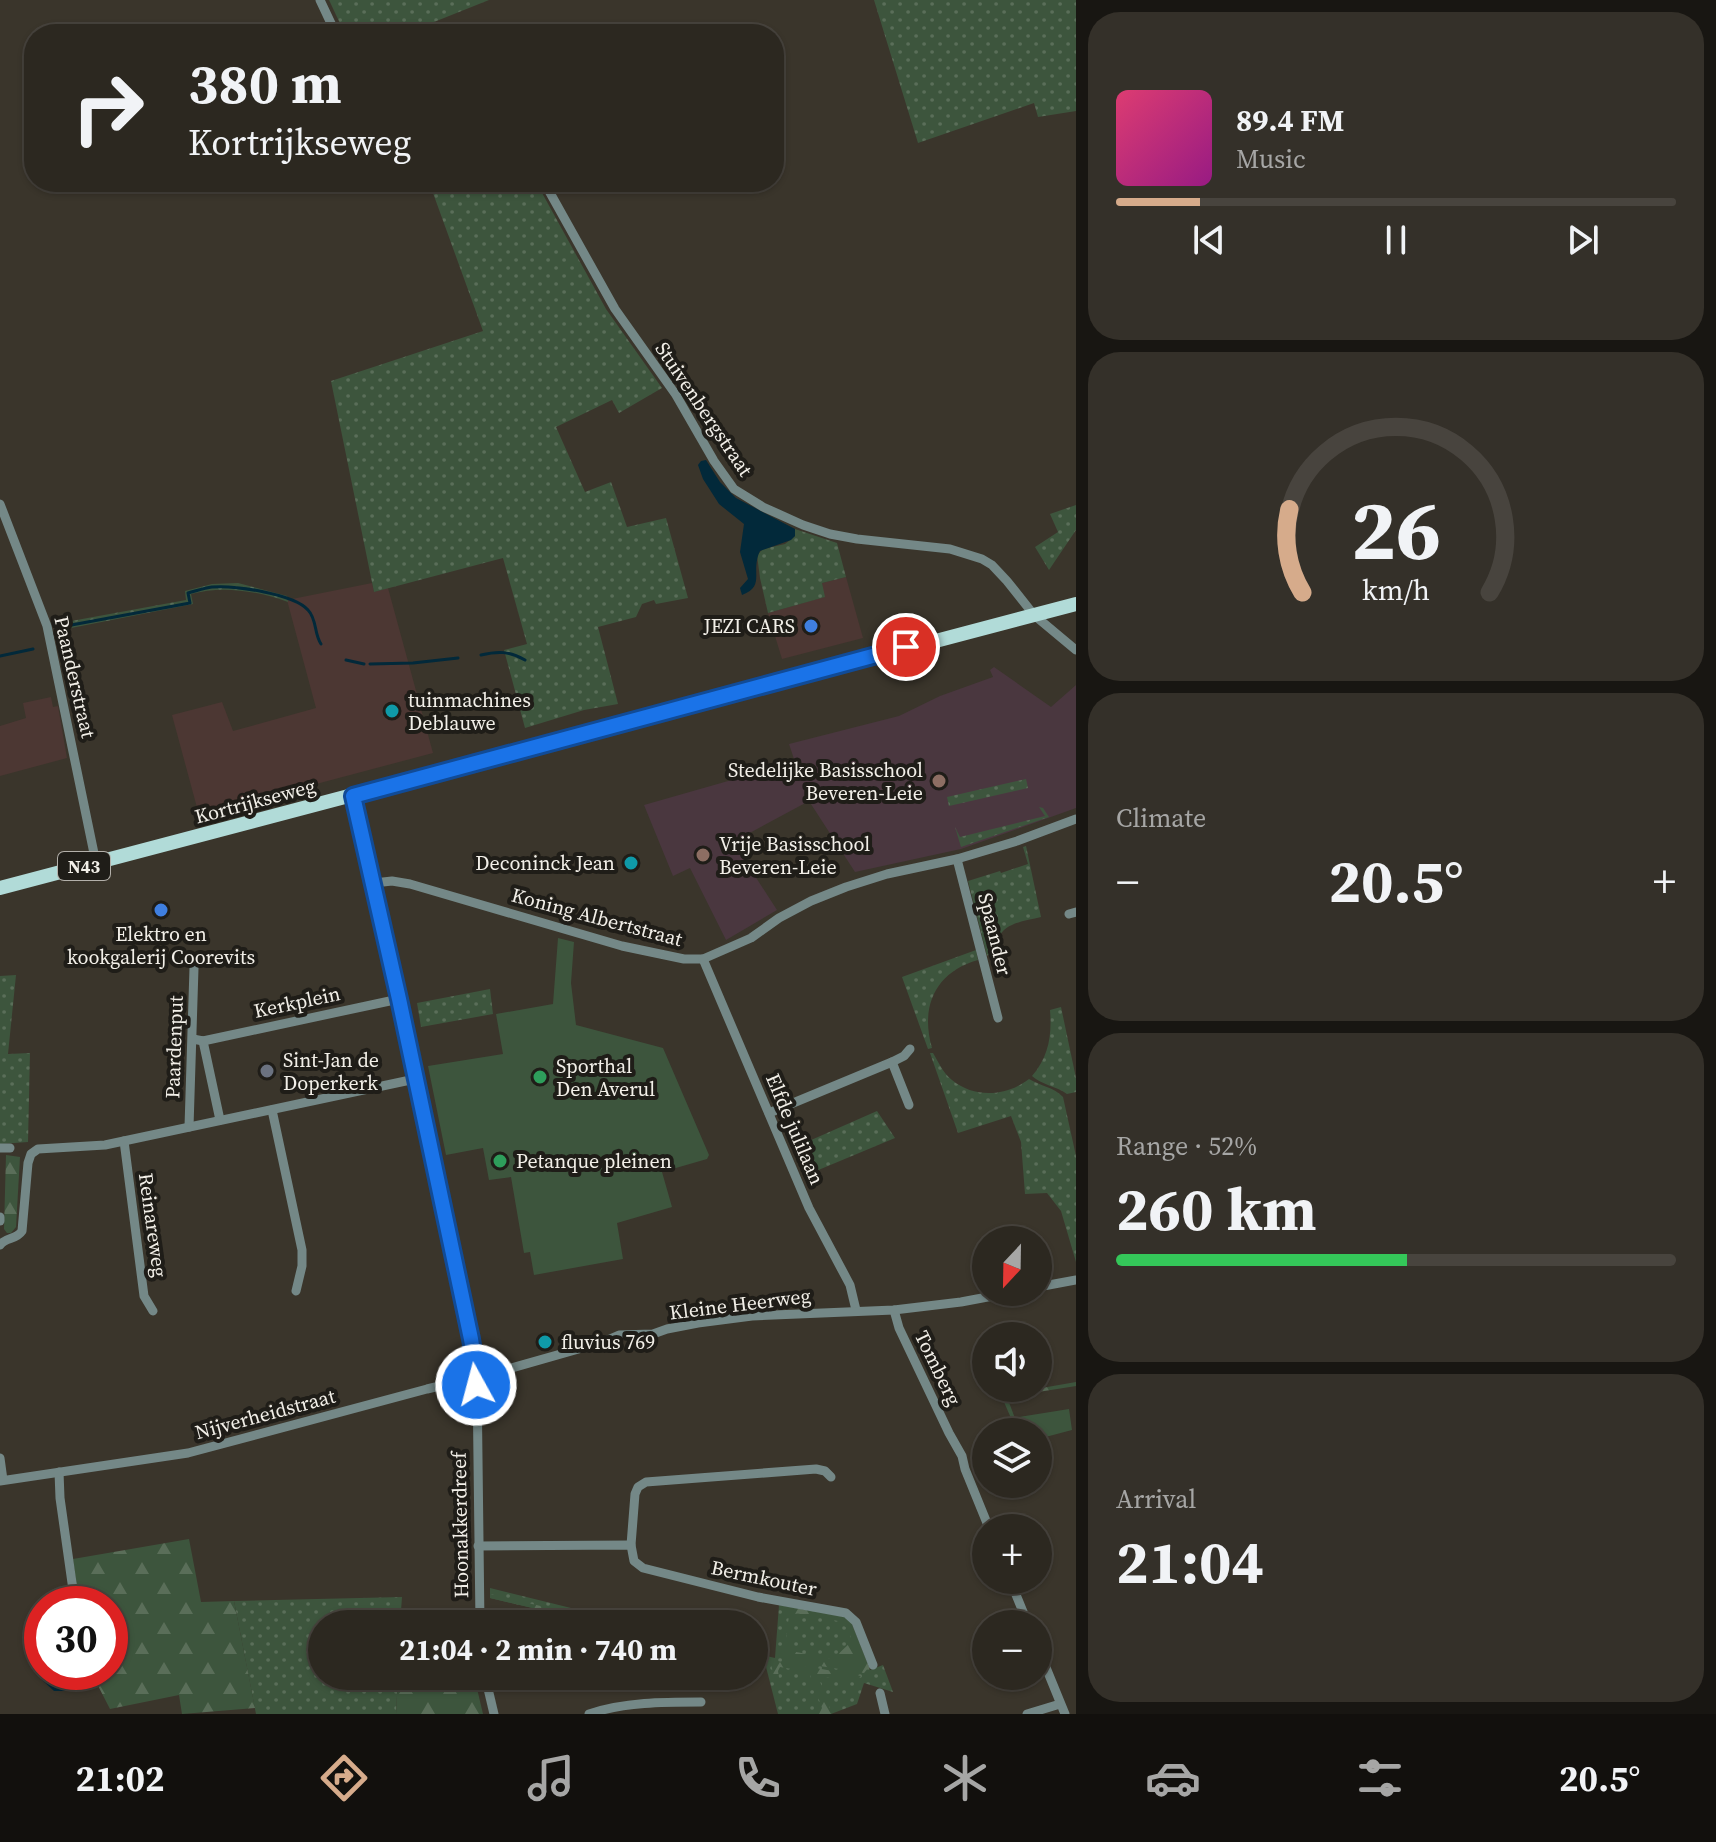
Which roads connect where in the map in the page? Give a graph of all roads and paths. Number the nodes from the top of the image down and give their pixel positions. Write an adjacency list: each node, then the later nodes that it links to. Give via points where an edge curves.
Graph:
1 (320, 0): 2 (street)
2 (331, 24)
3 (550, 192): 6 (street, Stuivenbergstraat, via 615,309 734,489 830,534 972,555 992,565)
4 (0, 504): 11 (street, Paanderstraat, via 47,626)
5 (1076, 604): 6 (main road, Kortrijkseweg / N43)
6 (1034, 615): 7 (street, Stuivenbergstraat); 8 (main road, Kortrijkseweg / N43)
7 (1076, 650)
8 (353, 796): 11 (main road, Kortrijkseweg / N43); 12 (street, Hoonakkerdreef)
9 (1076, 819): 10 (street, Koning Albertstraat)
10 (957, 859): 14 (street, Koning Albertstraat, via 834,891); 17 (street, Spaander)
11 (96, 863): 13 (main road, Kortrijkseweg / N43)
12 (374, 883): 14 (street, Koning Albertstraat, via 410,884 622,946); 16 (street, Hoonakkerdreef)
13 (0, 888)
14 (703, 959): 24 (street, Elfde julilaan)
15 (194, 968): 18 (street, Paardenput)
16 (399, 999): 18 (street, Kerkplein); 21 (street, Hoonakkerdreef)
17 (998, 1018)
18 (198, 1040): 25 (street); 26 (street, Paardenput)
19 (910, 1049): 20 (street)
20 (892, 1062): 22 (street); 24 (street)
21 (415, 1079): 23 (street); 36 (street, Hoonakkerdreef)
22 (909, 1105)
23 (272, 1110): 25 (street); 31 (street, via 302,1250)
24 (769, 1113): 33 (street, Elfde julilaan, via 809,1208 850,1285)
25 (220, 1120): 26 (street)
26 (189, 1127): 27 (street)
27 (124, 1141): 28 (street, via 31,1154 22,1229); 35 (street, Reinareweg, via 144,1296)
28 (1, 1240)
29 (1076, 1280): 30 (street)
30 (1052, 1284)
31 (296, 1291)
32 (972, 1300): 34 (street, Kleine Heerweg)
33 (856, 1310): 34 (street, Kleine Heerweg); 36 (street, Kleine Heerweg, via 752,1316 619,1335)
34 (894, 1310): 41 (street, Tomberg)
35 (153, 1311)
36 (477, 1377): 38 (street, Nijverheidstraat, via 188,1453); 43 (street, Hoonakkerdreef)
37 (0, 1458): 40 (street)
38 (59, 1472): 40 (street, Nijverheidstraat); 44 (street)
39 (831, 1477): 42 (street, via 816,1469 646,1482 635,1494)
40 (1, 1480)
41 (983, 1514)
42 (631, 1545): 43 (street); 46 (street, Bermkouter, via 634,1561 643,1568 846,1613 856,1622)
43 (478, 1546): 45 (street, Hoonakkerdreef)
44 (72, 1586)
45 (480, 1610)
46 (873, 1665)
47 (1052, 1684): 51 (street)
48 (488, 1690): 52 (street)
49 (880, 1693): 54 (street)
50 (701, 1702): 53 (street)
51 (1060, 1704): 55 (street); 56 (street)
52 (494, 1714)
53 (589, 1714)
54 (885, 1714)
55 (1027, 1714)
56 (1065, 1714)

